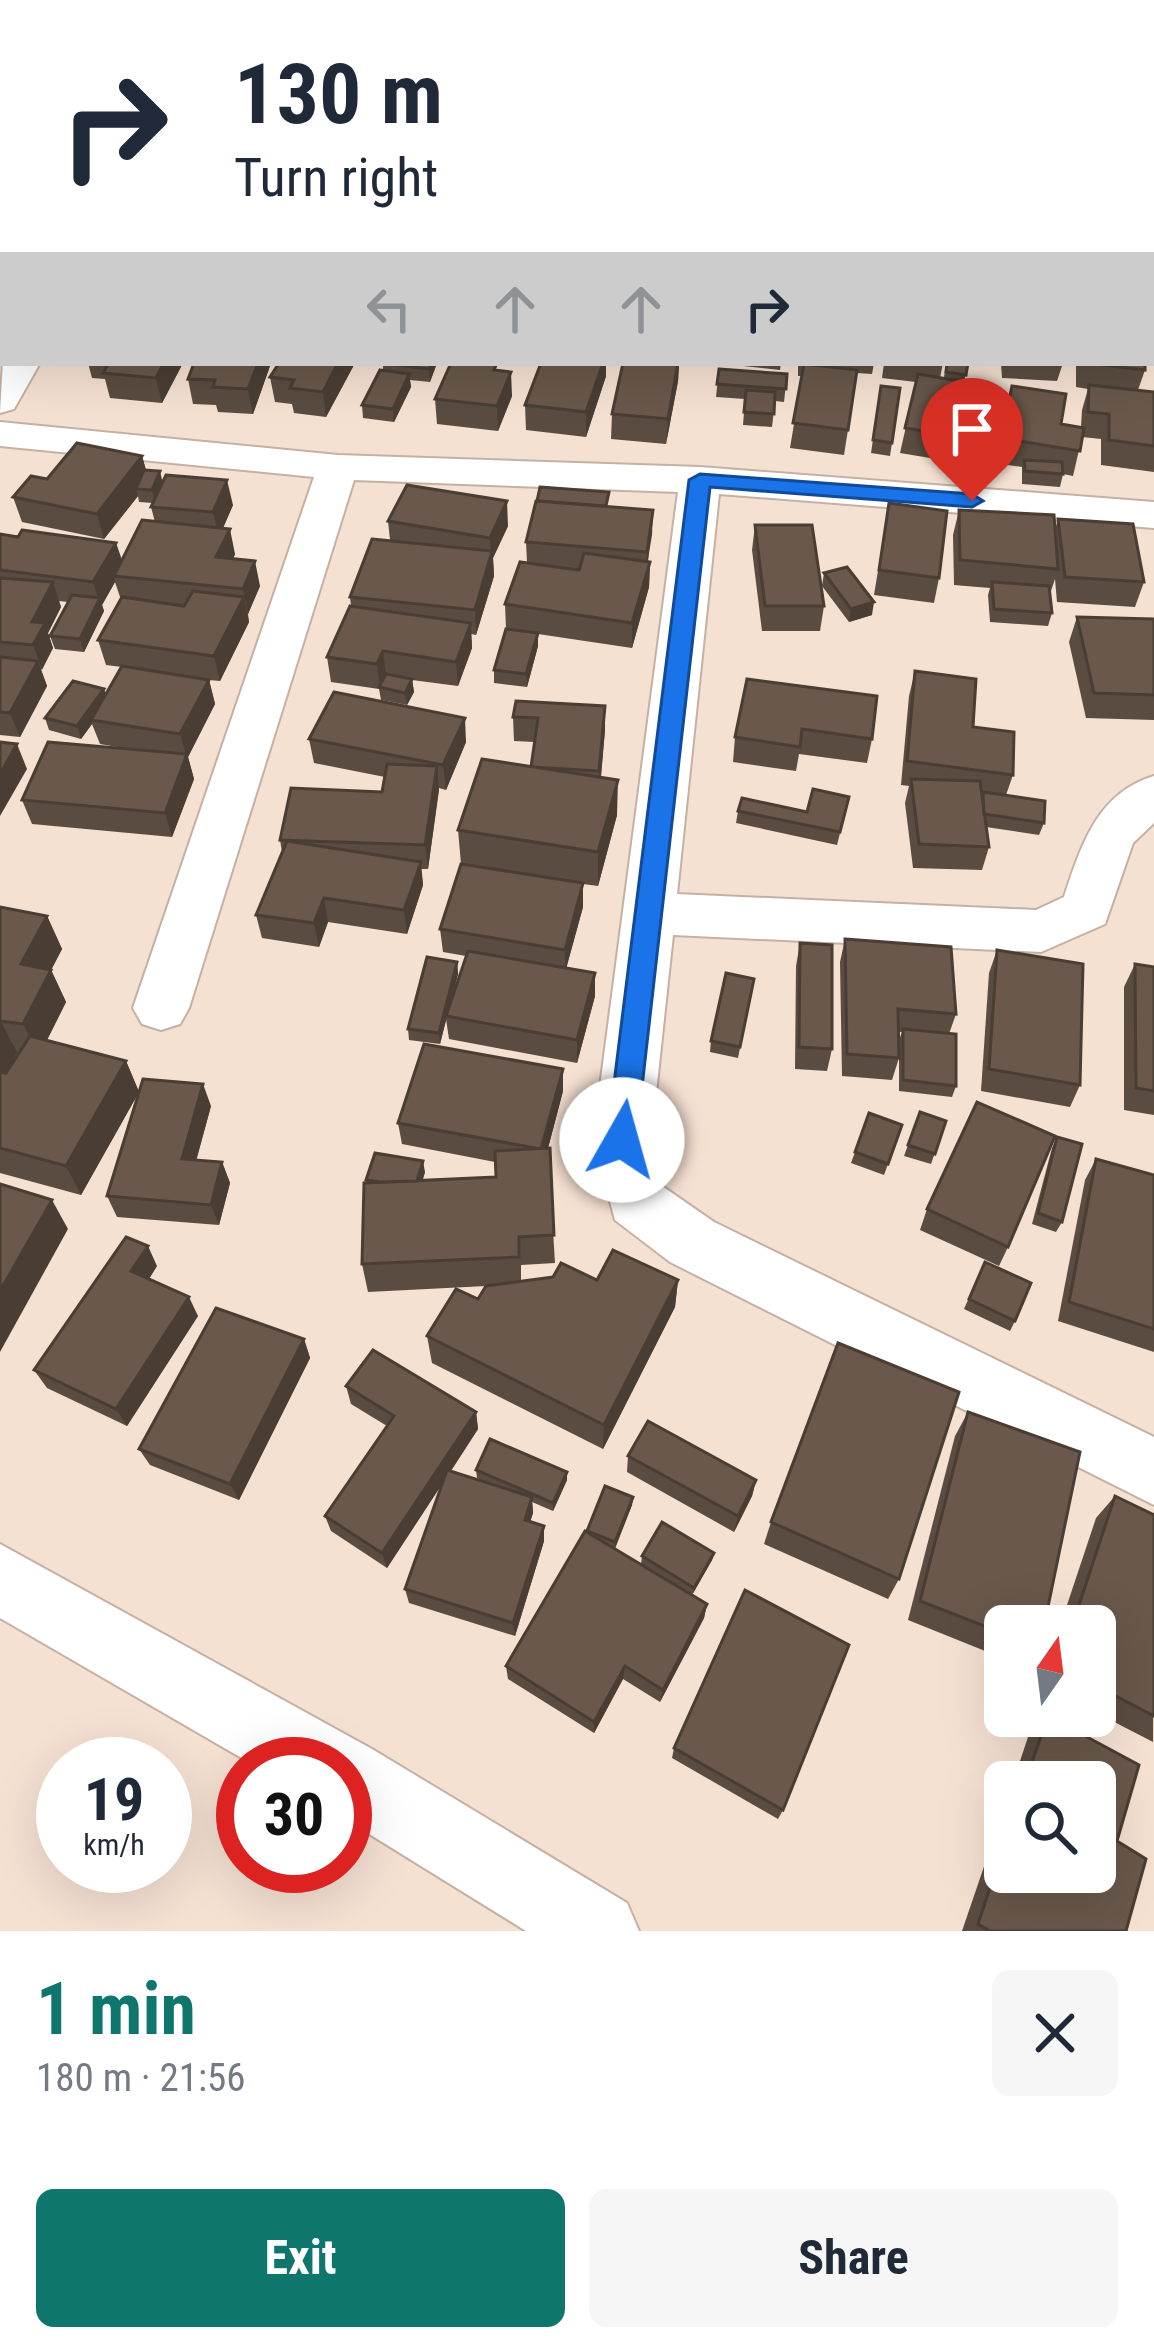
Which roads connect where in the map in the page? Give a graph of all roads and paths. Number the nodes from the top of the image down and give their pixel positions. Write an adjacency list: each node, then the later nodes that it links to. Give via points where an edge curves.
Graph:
1 (19, 366): 2 (street)
2 (0, 401)
3 (0, 434): 4 (street)
4 (338, 466): 5 (street); 9 (street)
5 (700, 480): 6 (street); 8 (street)
6 (1154, 514)
7 (1154, 794): 8 (street, via 1110,834 1086,910 1041,931)
8 (650, 913): 10 (street, via 622,1140 636,1201 692,1243)
9 (161, 1008)
10 (1154, 1472)
11 (0, 1579): 12 (street)
12 (277, 1737)
13 (372, 1792): 14 (street)
14 (599, 1931)

